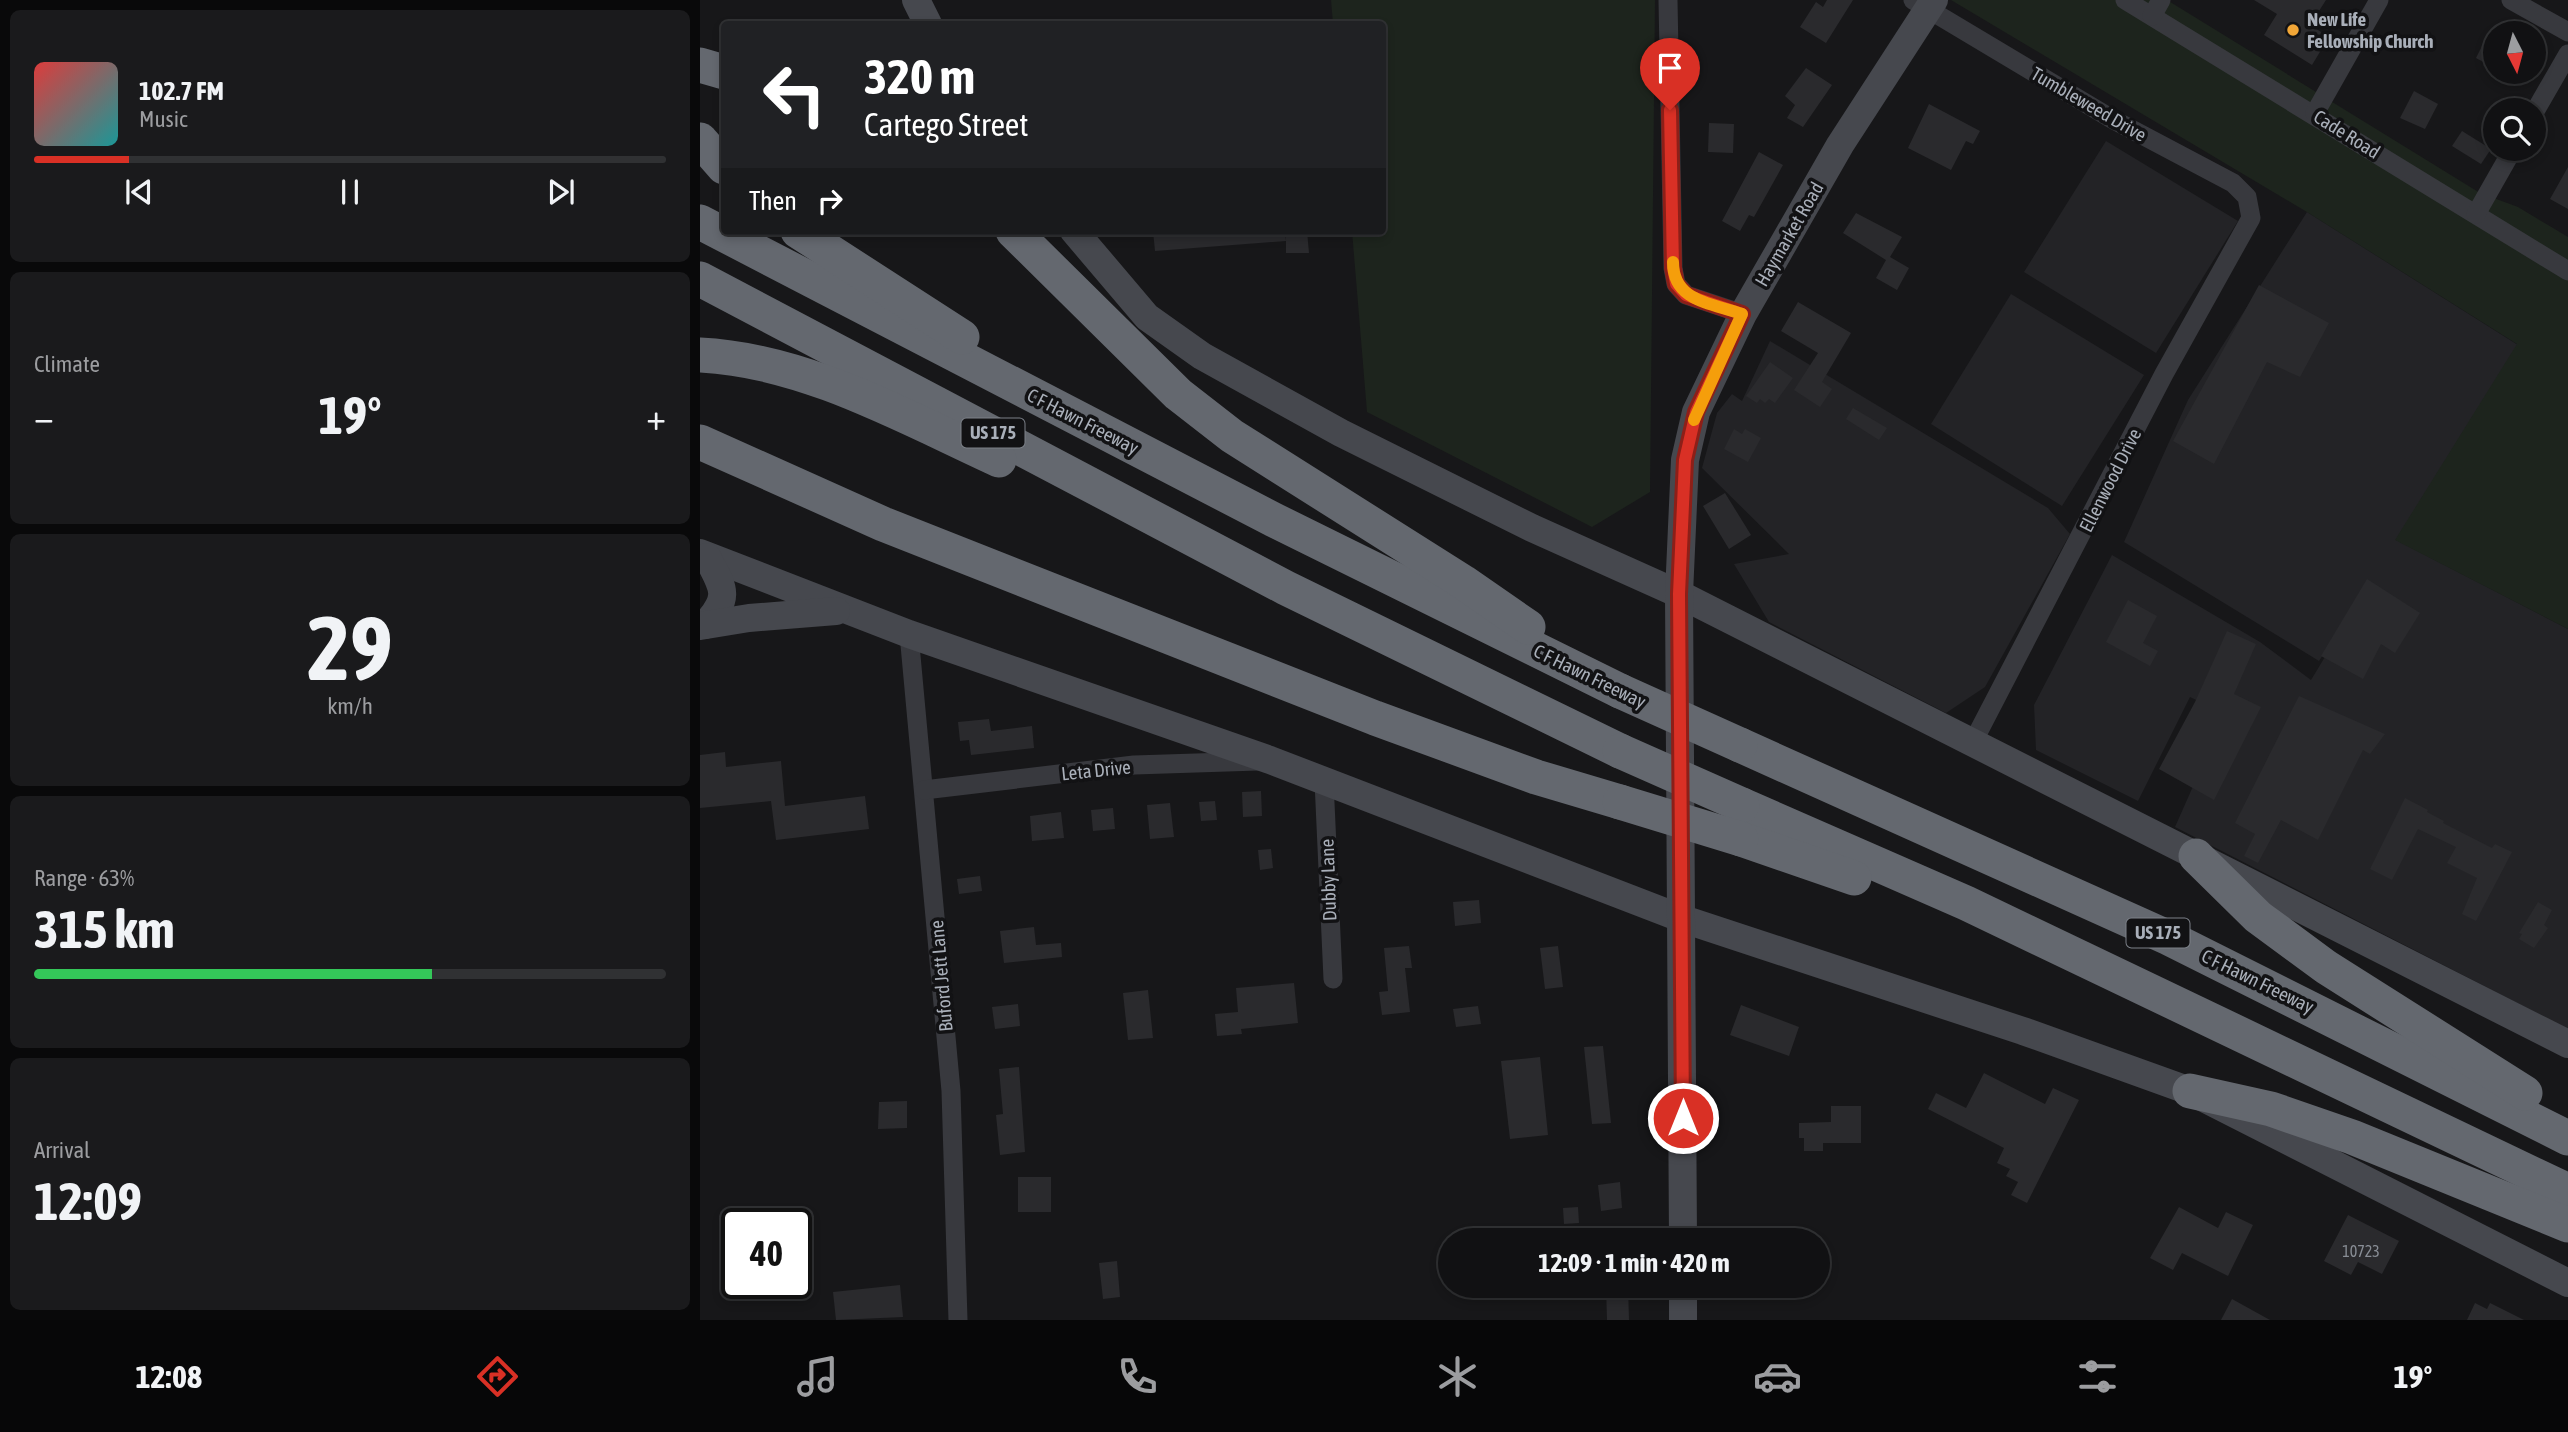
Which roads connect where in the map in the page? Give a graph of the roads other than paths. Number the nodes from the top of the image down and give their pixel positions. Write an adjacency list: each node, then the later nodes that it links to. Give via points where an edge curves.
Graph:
1 (916, 0): 8 (main road)
2 (1668, 0): 28 (street, via 1676,284 1686,295)
3 (2125, 0): 7 (street, Cade Road)
4 (2379, 0): 14 (street)
5 (2511, 0): 9 (street)
6 (1925, 3): 19 (street, Tumbleweed Drive, via 2112,119 2232,183 2247,197); 28 (main road, Haymarket Road)
7 (2157, 8): 14 (street, Cade Road)
8 (926, 21)
9 (2568, 32)
10 (2568, 54): 13 (street)
11 (700, 65): 12 (highway)
12 (721, 71)
13 (2543, 98)
14 (2315, 113): 18 (street, Cade Road)
15 (700, 140): 17 (highway)
16 (2506, 161): 18 (street)
17 (721, 164)
18 (2476, 214): 26 (street, Cade Road)
19 (2251, 218): 39 (street, Ellenwood Drive, via 2164,374)
20 (700, 222): 21 (highway, C F Hawn Freeway / US 175)
21 (721, 233)
22 (725, 235): 31 (highway, C F Hawn Freeway / US 175)
23 (804, 235): 31 (highway)
24 (1017, 235): 38 (highway, via 1168,384 1232,436 1463,582)
25 (1077, 235): 34 (main road, via 1147,317 1202,356 1341,433 1532,528)
26 (2568, 271)
27 (700, 279): 33 (highway, US 175)
28 (1742, 314): 34 (main road, Haymarket Road, via 1696,412 1685,460)
29 (700, 355): 33 (highway, via 777,368 831,386)
30 (700, 442): 43 (highway, bridge, via 884,524 1455,749 1620,802)
31 (1137, 447): 38 (highway, C F Hawn Freeway / US 175)
32 (704, 555): 35 (main road); 36 (main road, via 724,587 721,607)
33 (1286, 588): 43 (highway, US 175, bridge, via 1620,751)
34 (1679, 594): 39 (main road); 45 (main road, Haymarket Road)
35 (845, 611): 36 (main road); 37 (main road)
36 (702, 626)
37 (909, 634): 40 (main road); 42 (street, Buford Jett Lane)
38 (1620, 691): 49 (highway, C F Hawn Freeway / US 175, bridge, via 2169,938)
39 (1972, 744): 44 (main road)
40 (1270, 760): 41 (main road); 42 (street, Leta Drive, via 1134,765)
41 (1324, 781): 45 (main road); 46 (street, Dubby Lane)
42 (924, 790): 55 (street, Buford Jett Lane, via 951,1091)
43 (1742, 822): 50 (highway, via 1828,867 1959,918 2063,950)
44 (2196, 856): 47 (main road); 49 (highway, via 2277,931 2338,975 2538,1101)
45 (1683, 919): 48 (main road); 52 (main road, Haymarket Road)
46 (1333, 979)
47 (2568, 1044)
48 (2190, 1091): 51 (highway, via 2271,1110 2351,1136); 53 (main road)
49 (2568, 1136)
50 (2568, 1191)
51 (2568, 1225)
52 (1683, 1228)
53 (2568, 1283)
54 (1683, 1298): 56 (main road)
55 (958, 1320)
56 (1683, 1320)

